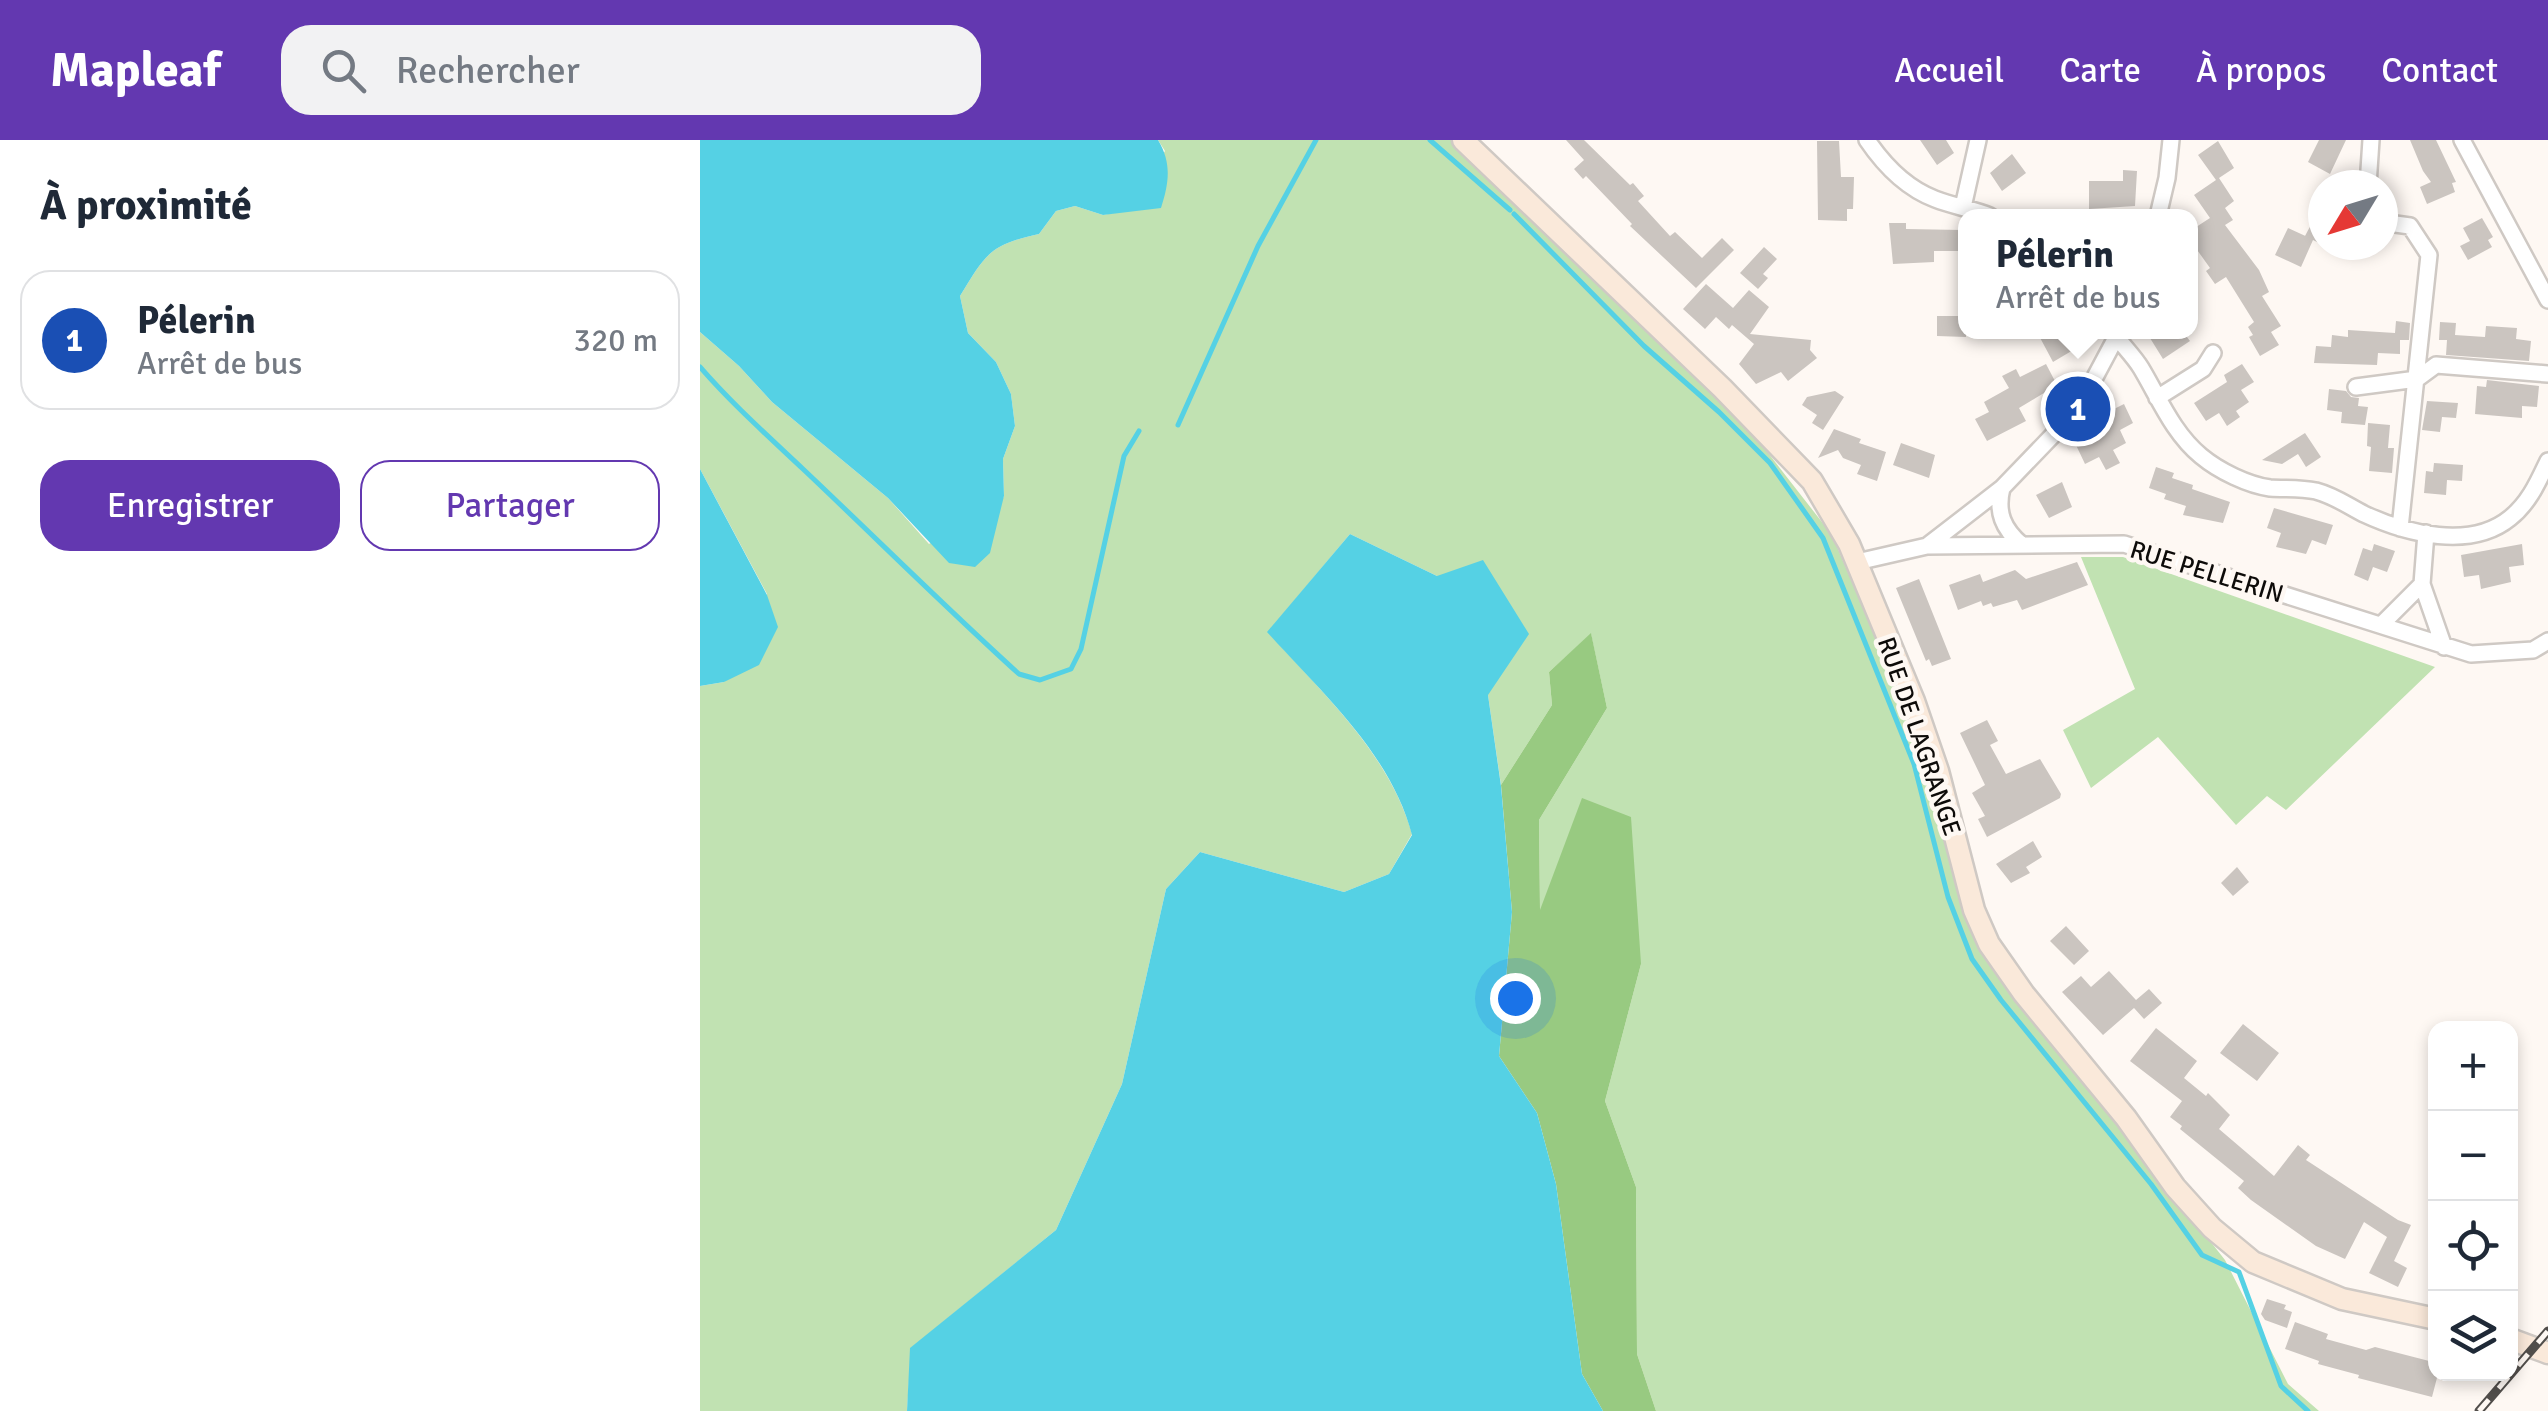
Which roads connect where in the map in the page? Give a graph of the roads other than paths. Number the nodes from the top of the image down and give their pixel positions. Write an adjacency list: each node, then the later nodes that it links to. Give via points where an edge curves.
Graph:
1 (1464, 140): 26 (street, RUE DE LAGRANGE, via 1788,454 1832,512)
2 (1867, 140): 8 (street, via 1910,186)
3 (1978, 140): 8 (street)
4 (2171, 140): 10 (street)
5 (2371, 140): 7 (street)
6 (2462, 140): 12 (street)
7 (2369, 170)
8 (1963, 207): 9 (street)
9 (1968, 209)
10 (2160, 209)
11 (2398, 225): 17 (street, via 2410,226 2429,254)
12 (2548, 300)
13 (2113, 339): 21 (street, via 2078,409)
14 (2120, 339): 19 (street)
15 (2213, 353): 19 (street, via 2203,369)
16 (2548, 374): 17 (street, via 2436,366)
17 (2416, 379): 18 (street); 22 (street)
18 (2356, 387)
19 (2157, 398): 22 (street, via 2185,440 2222,470 2266,487 2334,497)
20 (2548, 461): 23 (street, via 2511,518 2486,533)
21 (2002, 488): 24 (street, via 2001,518); 25 (street)
22 (2400, 528): 23 (street)
23 (2426, 534): 27 (street)
24 (2022, 545): 25 (street, RUE PELLERIN); 28 (street, RUE PELLERIN, via 2124,544)
25 (1927, 546): 26 (street, RUE PELLERIN)
26 (1857, 562): 31 (street, RUE DE LAGRANGE, via 1938,771 1974,910 1988,944 2024,994 2175,1187 2231,1246 2253,1262 2342,1298)
27 (2422, 584): 28 (street); 30 (street)
28 (2381, 625): 30 (street, RUE PELLERIN)
29 (2548, 642): 30 (street, RUE PELLERIN, via 2533,650 2472,654)
30 (2444, 646)
31 (2428, 1317)
32 (2518, 1342): 33 (street)
33 (2548, 1353)

